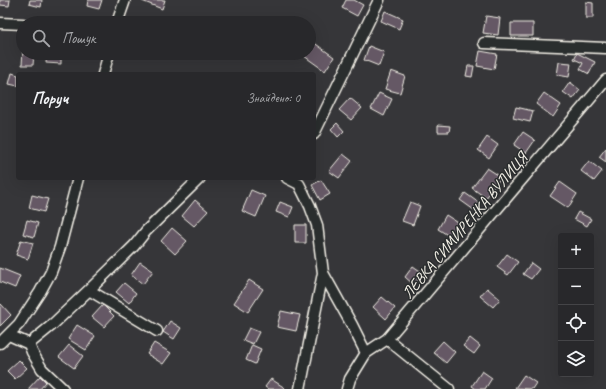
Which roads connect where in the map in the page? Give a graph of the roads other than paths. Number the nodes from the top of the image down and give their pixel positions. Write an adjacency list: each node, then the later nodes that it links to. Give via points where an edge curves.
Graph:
1 (125, 0): 3 (street)
2 (379, 0): 11 (street)
3 (119, 16)
4 (0, 23): 5 (street)
5 (16, 24)
6 (484, 43): 7 (street)
7 (606, 48)
8 (107, 60): 9 (street)
9 (104, 72)
10 (606, 80): 19 (street, ЛЕВКА СИМИРЕНКА ВУЛИЦЯ)
11 (316, 130)
12 (77, 180): 18 (street, via 51,272 19,324)
13 (198, 180): 16 (street)
14 (293, 180): 15 (street, via 299,184 317,225)
15 (323, 273): 22 (street); 24 (street)
16 (89, 290): 17 (street); 21 (street)
17 (157, 331)
18 (9, 335): 20 (street); 21 (street)
19 (387, 339): 22 (street, ЛЕВКА СИМИРЕНКА ВУЛИЦЯ); 26 (street)
20 (0, 343)
21 (29, 344): 23 (street, via 42,369)
22 (366, 353): 25 (street, ЛЕВКА СИМИРЕНКА ВУЛИЦЯ)
23 (63, 389)
24 (300, 389)
25 (346, 389)
26 (449, 389)

